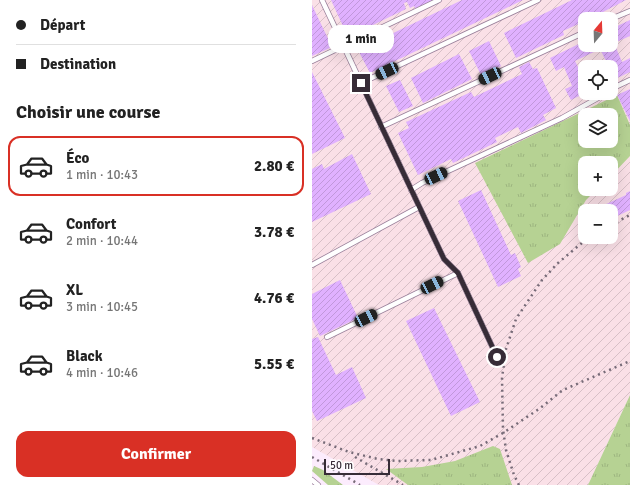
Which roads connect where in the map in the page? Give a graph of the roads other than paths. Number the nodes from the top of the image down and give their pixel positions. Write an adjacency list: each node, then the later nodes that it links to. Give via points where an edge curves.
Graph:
1 (322, 0): 7 (lane)
2 (439, 0): 7 (lane)
3 (538, 0): 10 (lane)
4 (630, 10): 5 (lane)
5 (618, 16)
6 (578, 35): 13 (lane)
7 (344, 46): 8 (lane); 10 (lane)
8 (312, 61)
9 (630, 80): 11 (lane)
10 (361, 83): 13 (lane)
11 (618, 86)
12 (594, 100): 14 (lane)
13 (381, 127): 14 (lane)
14 (411, 190): 15 (lane)
15 (419, 207): 16 (lane); 17 (lane, via 444,259)
16 (312, 265)
17 (458, 273): 18 (lane); 19 (lane)
18 (327, 337)
19 (497, 357)
20 (312, 480): 21 (lane)
21 (318, 485)

